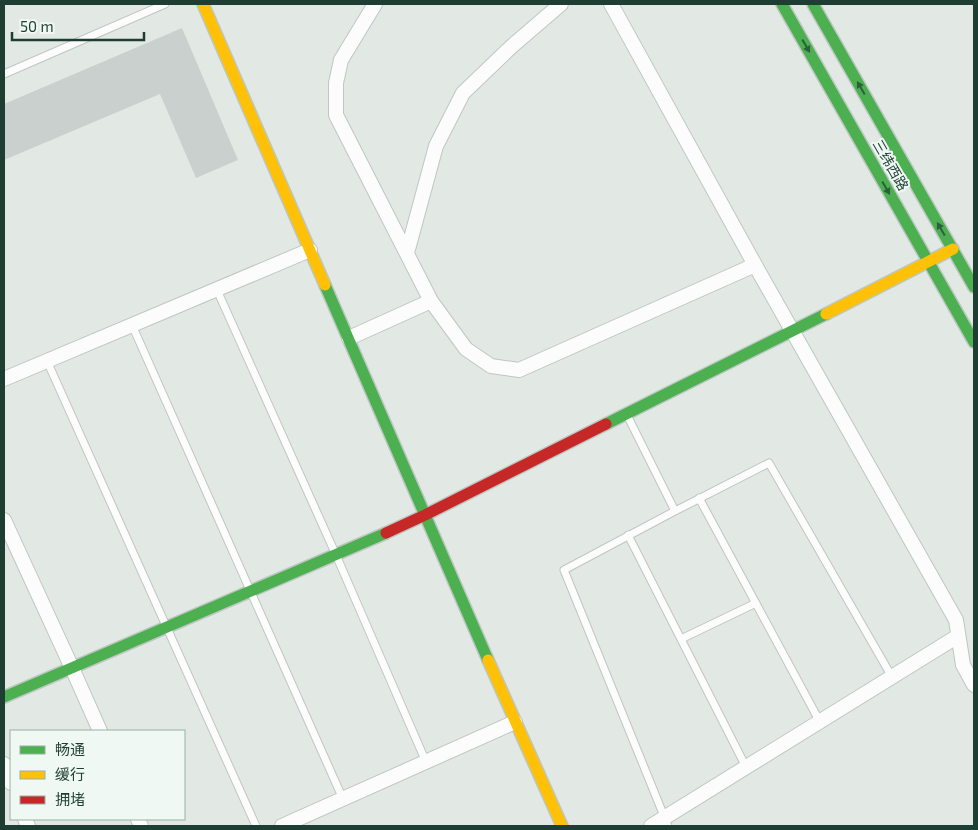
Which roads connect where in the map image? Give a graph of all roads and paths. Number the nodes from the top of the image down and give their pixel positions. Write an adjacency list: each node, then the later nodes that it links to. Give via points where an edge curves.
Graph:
1 (165, 4): 8 (lane)
2 (203, 4): 10 (street)
3 (374, 4): 11 (street, via 341,60 336,83 336,115)
4 (561, 4): 11 (street, via 462,93 436,146)
5 (611, 4): 13 (street)
6 (782, 4): 12 (street, 三纬西路, one-way to 12)
7 (813, 4): 9 (street, 三纬西路, one-way to 7)
8 (4, 74)
9 (953, 249): 12 (street); 14 (street, 三纬西路)
10 (310, 250): 15 (street); 19 (street)
11 (407, 252): 16 (street)
12 (929, 262): 18 (street); 20 (street, 三纬西路)
13 (755, 265): 16 (street, via 518,370 491,366 466,349); 18 (street)
14 (974, 287)
15 (217, 290): 17 (street); 29 (lane)
16 (432, 301): 19 (street)
17 (132, 325): 21 (street); 30 (lane)
18 (793, 331): 23 (street); 33 (street, via 956,620)
19 (348, 338): 26 (street)
20 (974, 342)
21 (47, 361): 22 (street); 32 (lane)
22 (4, 379)
23 (626, 414): 25 (lane); 26 (street)
24 (699, 498): 25 (lane); 31 (lane); 36 (lane, via 769,463)
25 (675, 511): 28 (lane)
26 (425, 515): 29 (street); 39 (street)
27 (4, 520): 35 (street)
28 (628, 535): 34 (lane); 47 (lane, via 564,570)
29 (336, 555): 30 (street); 42 (lane)
30 (250, 592): 32 (street); 46 (lane)
31 (756, 603): 34 (lane); 40 (lane)
32 (167, 628): 35 (street); 48 (lane)
33 (958, 636): 36 (street); 37 (street, via 963,665)
34 (681, 639): 44 (lane)
35 (72, 668): 38 (street); 41 (street)
36 (892, 676): 40 (street)
37 (974, 685)
38 (4, 697)
39 (516, 722): 42 (street); 50 (street)
40 (820, 722): 44 (street)
41 (100, 730)
42 (426, 762): 46 (street)
43 (4, 764): 45 (street)
44 (746, 767): 47 (street)
45 (10, 780)
46 (343, 799): 49 (street)
47 (666, 822): 51 (street)
48 (256, 826)
49 (282, 826)
50 (562, 826)
51 (651, 826)

